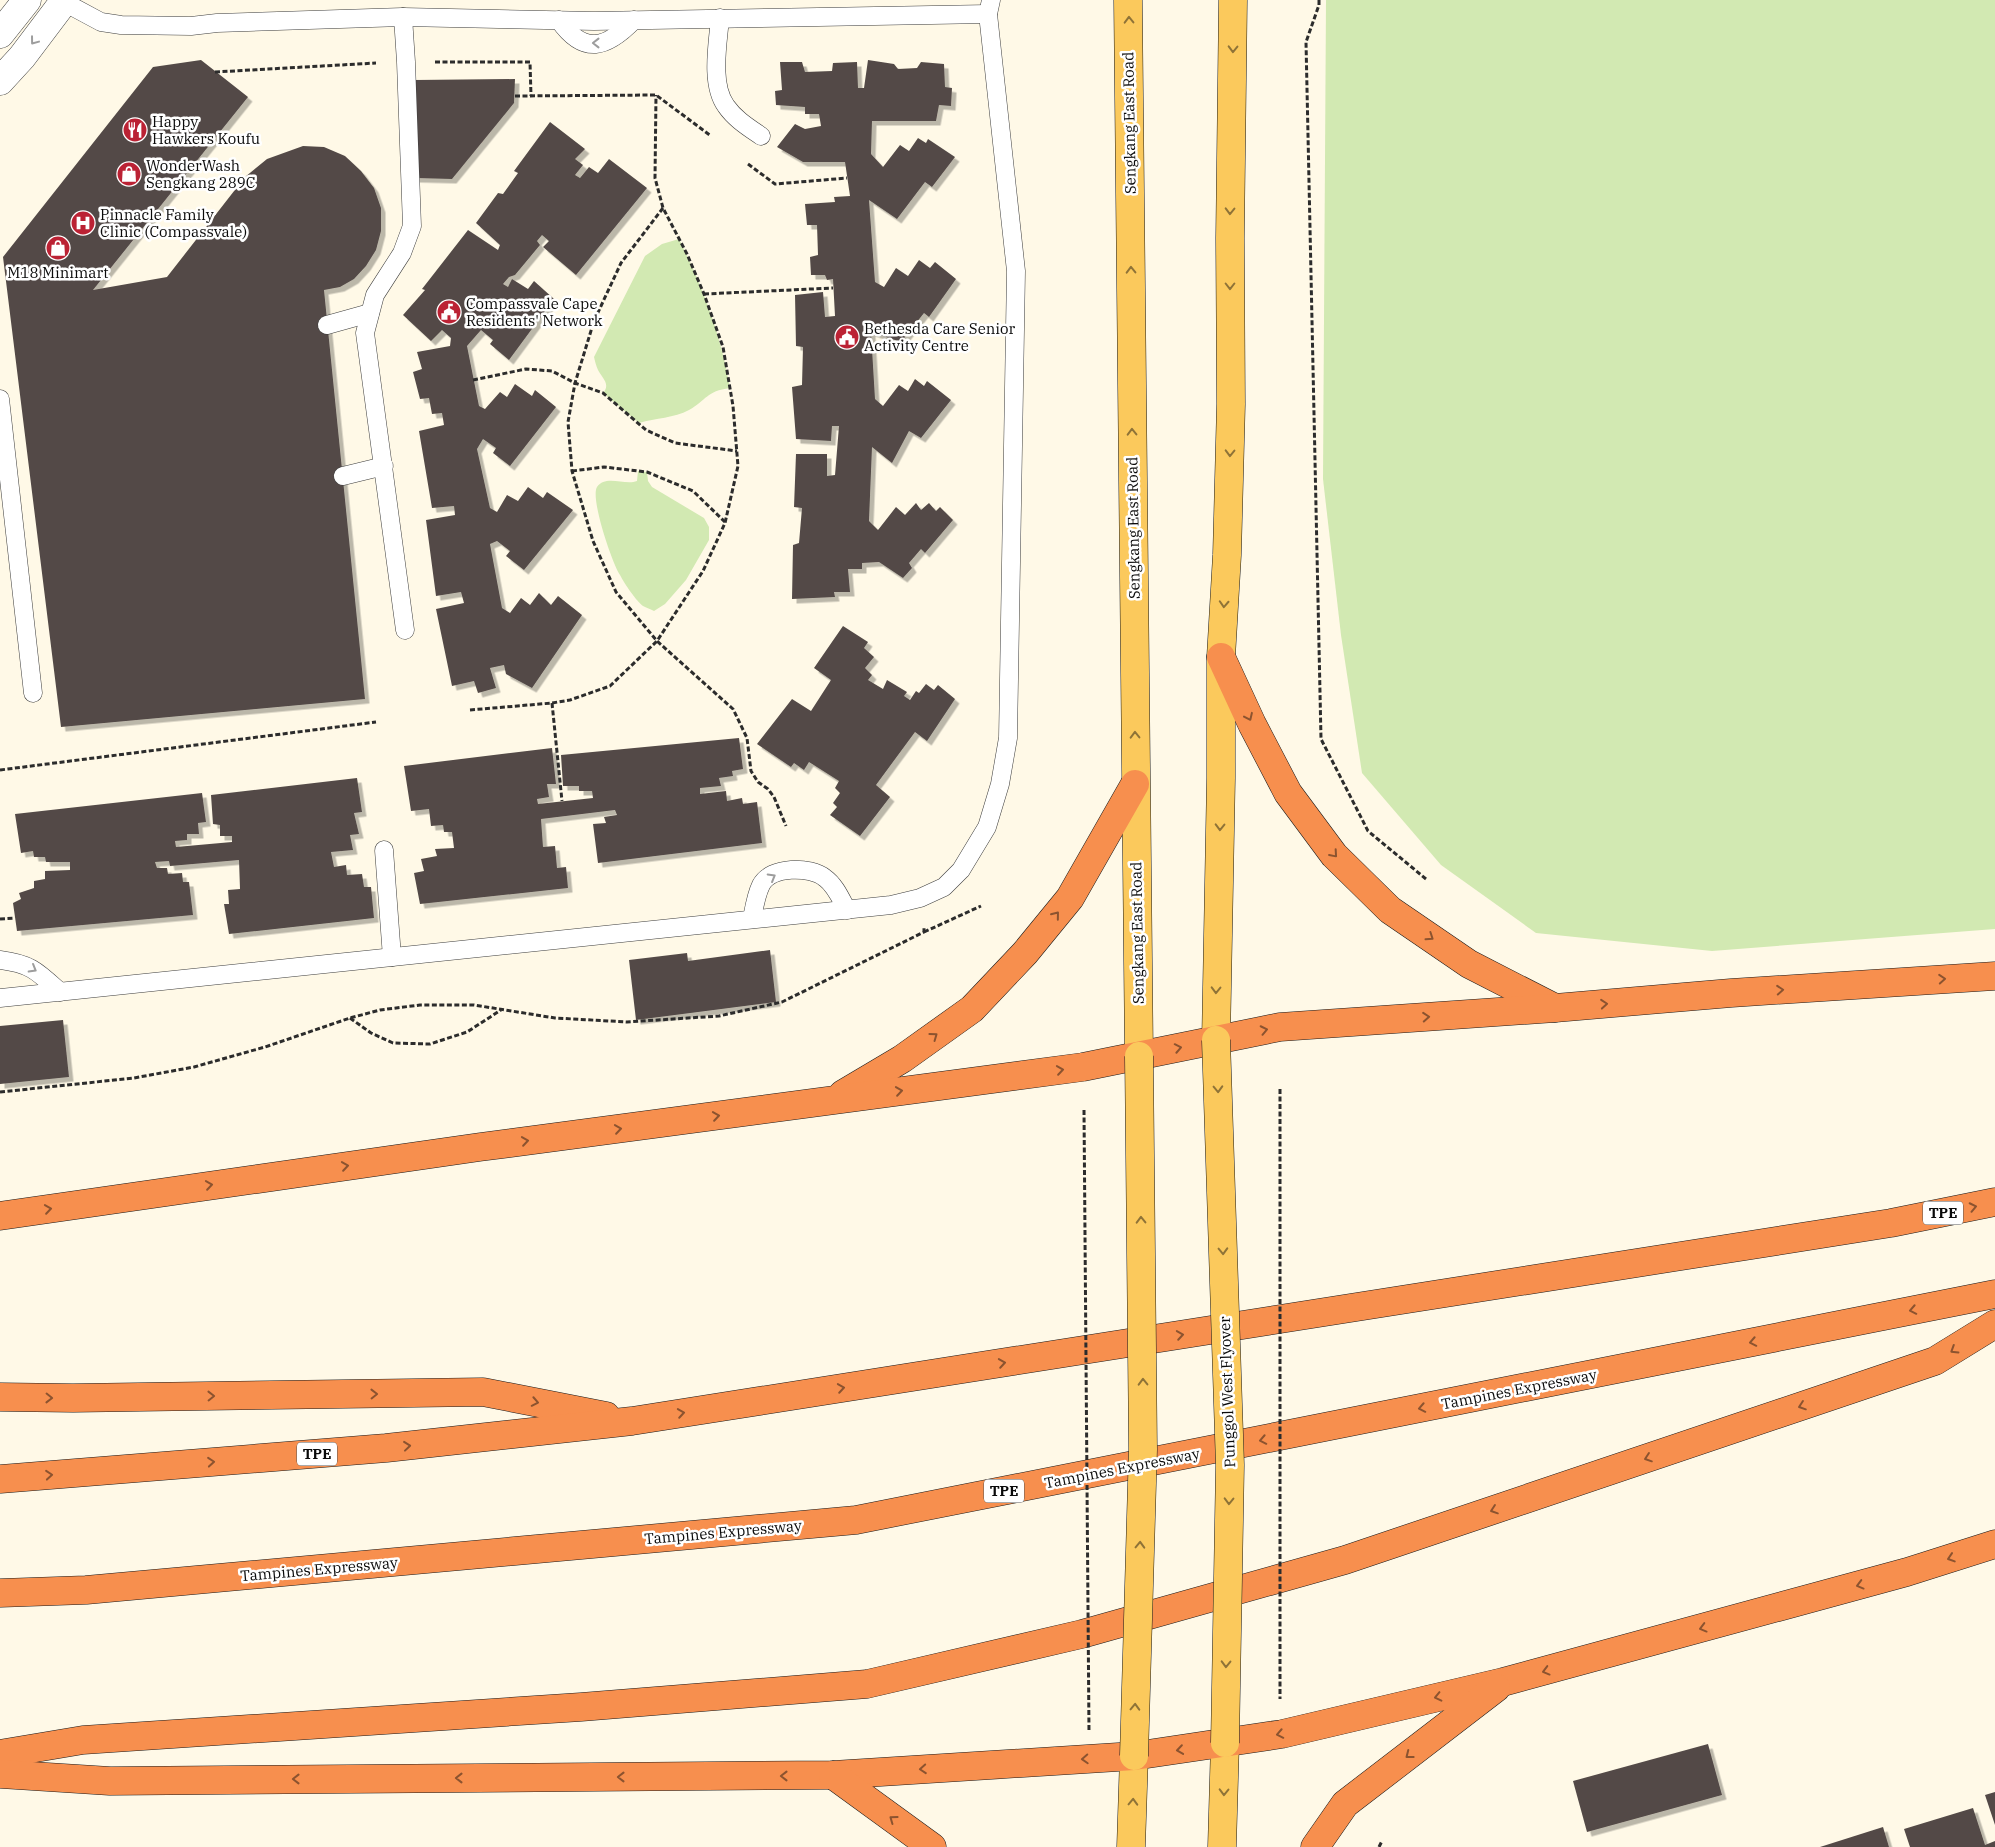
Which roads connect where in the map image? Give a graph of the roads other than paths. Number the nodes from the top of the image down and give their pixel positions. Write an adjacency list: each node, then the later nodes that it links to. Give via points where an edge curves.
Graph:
1 (27, 0): 8 (street)
2 (1128, 0): 19 (main road, Sengkang East Road, one-way to 2)
3 (1233, 0): 17 (main road, one-way to 17, via 1231,404)
4 (63, 1): 6 (lane, via 101,22 121,25 191,26); 9 (street, one-way to 9)
5 (990, 7): 7 (lane); 21 (lane, via 1016,271 1008,738 988,827 961,870 944,887 920,898)
6 (403, 17): 7 (lane, via 559,20); 11 (lane, via 412,226 402,252 375,295)
7 (720, 18): 10 (lane, via 717,81 724,104 737,119)
8 (0, 34)
9 (0, 81)
10 (761, 136)
11 (370, 313): 12 (lane); 14 (lane, via 365,333)
12 (327, 324)
13 (0, 399): 18 (lane)
14 (384, 466): 15 (lane); 16 (lane)
15 (342, 476)
16 (405, 630)
17 (1221, 657): 28 (highway, one-way to 28, via 1288,793 1334,855 1390,910 1469,964); 29 (main road, one-way to 29)
18 (33, 693)
19 (1136, 784): 30 (main road, Sengkang East Road); 31 (highway, one-way to 19, via 902,1059 972,1009 1070,898)
20 (384, 850): 23 (lane)
21 (847, 910): 22 (lane); 22 (lane, one-way to 21, via 762,883 774,874 791,870 810,871 825,877)
22 (752, 919): 23 (lane)
23 (392, 957): 26 (lane)
24 (0, 960): 26 (lane, one-way to 26, via 21,963 40,974)
25 (1995, 976): 28 (highway, one-way to 25)
26 (60, 992): 27 (lane)
27 (0, 998)
28 (1556, 1008): 29 (highway, one-way to 28, via 1280,1027)
29 (1216, 1040): 30 (highway, one-way to 29); 42 (main road, Punggol West Flyover, one-way to 42, bridge, via 1230,1465)
30 (1138, 1056): 31 (highway, one-way to 30, via 1083,1067); 44 (main road, one-way to 30, bridge, via 1144,1449)
31 (834, 1100): 33 (highway, one-way to 31)
32 (1995, 1202): 37 (highway, TPE, one-way to 32, via 1881,1225)
33 (0, 1216)
34 (1995, 1294): 40 (highway, Tampines Expressway / TPE, one-way to 40, via 856,1520 86,1590)
35 (1995, 1324): 43 (highway, one-way to 43, via 1935,1361 1345,1560 1082,1634 867,1684 581,1707 83,1740)
36 (0, 1397): 37 (highway, one-way to 37, via 483,1392)
37 (632, 1421): 38 (highway, TPE, one-way to 37, via 386,1448)
38 (0, 1479)
39 (1995, 1544): 41 (highway, one-way to 41, via 1907,1572)
40 (0, 1593)
41 (1503, 1682): 42 (highway, one-way to 42, via 1282,1734); 50 (highway, one-way to 50, via 1345,1804)
42 (1225, 1743): 44 (highway, one-way to 44); 49 (main road, Punggol West Flyover, one-way to 49)
43 (0, 1754)
44 (1134, 1756): 46 (highway, one-way to 46); 48 (main road, one-way to 44)
45 (0, 1774): 46 (highway, one-way to 45, via 110,1781)
46 (833, 1775): 47 (highway, one-way to 46)
47 (932, 1847)
48 (1131, 1847)
49 (1222, 1847)
50 (1315, 1847)

